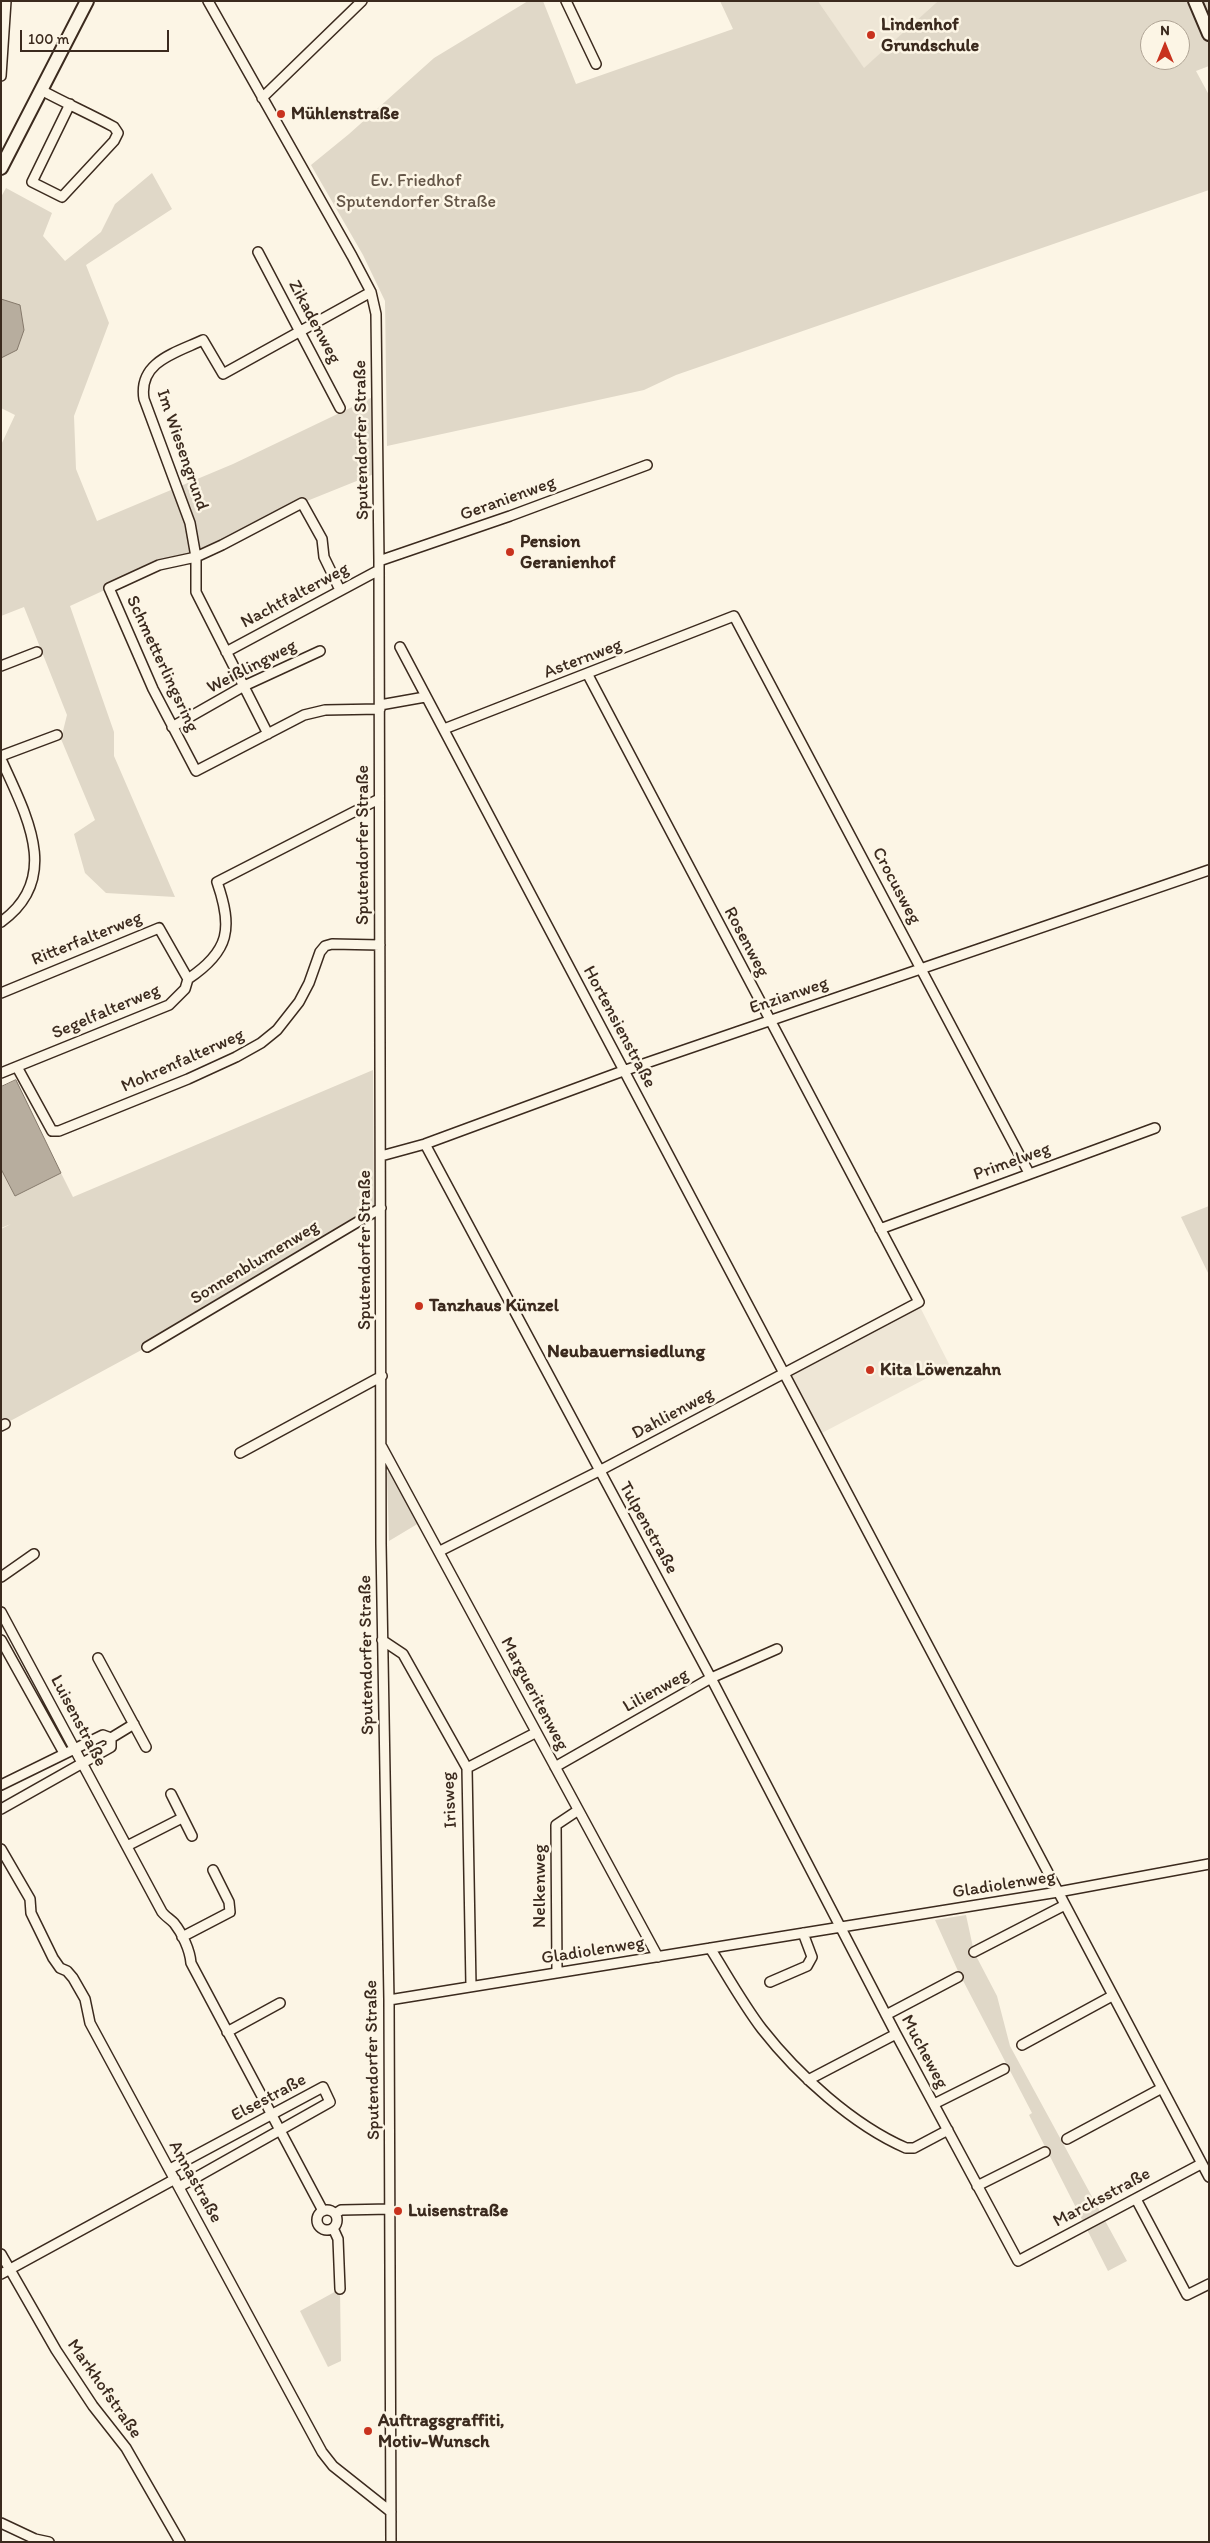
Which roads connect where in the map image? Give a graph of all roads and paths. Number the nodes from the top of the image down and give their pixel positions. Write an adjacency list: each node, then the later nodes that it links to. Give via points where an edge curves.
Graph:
1 (6, 1): 7 (street)
2 (87, 1): 11 (street)
3 (208, 1): 12 (street, Sputendorfer Straße)
4 (362, 1): 12 (street)
5 (566, 1): 9 (street)
6 (1196, 1): 8 (street)
7 (2, 20): 10 (street)
8 (1209, 34)
9 (596, 64)
10 (1, 76)
11 (41, 90): 13 (street); 14 (street)
12 (262, 98): 16 (street, Sputendorfer Straße)
13 (70, 104): 13 (street, via 114,127 118,133 62,197 32,182)
14 (1, 168)
15 (258, 252): 17 (street, Zikadenweg)
16 (371, 292): 17 (street, Im Wiesengrund); 21 (street, Sputendorfer Straße, via 376,314)
17 (300, 330): 18 (street, Zikadenweg); 20 (street, Im Wiesengrund, via 223,374 203,340 155,364 144,378 144,399 190,523)
18 (340, 408)
19 (647, 466): 21 (street, Geranienweg)
20 (196, 557): 22 (street, Schmetterlingsring, via 302,503 322,539 324,557); 27 (street, Im Wiesengrund, via 196,592); 33 (street, Schmetterlingsring, via 158,565 109,588)
21 (379, 566): 22 (street, Nachtfalterweg); 32 (street, Sputendorfer Straße)
22 (340, 590): 27 (street, Nachtfalterweg)
23 (734, 616): 29 (street, Asternweg); 44 (street, Crocusweg)
24 (400, 647): 31 (street, Hortensienstraße)
25 (320, 651): 30 (street, Weißlingweg)
26 (37, 652): 28 (street)
27 (226, 652): 30 (street, Im Wiesengrund)
28 (1, 666)
29 (588, 675): 34 (street, Asternweg); 47 (street, Rosenweg)
30 (244, 686): 33 (street, Weißlingweg); 35 (street, Im Wiesengrund)
31 (426, 697): 32 (street); 34 (street, Hortensienstraße)
32 (380, 707): 35 (street, Schmetterlingsring, via 314,712); 40 (street, Sputendorfer Straße)
33 (172, 727): 35 (street, Schmetterlingsring, via 196,772)
34 (444, 729): 49 (street, Hortensienstraße)
35 (268, 734)
36 (57, 735): 37 (street)
37 (1, 757): 38 (street)
38 (11, 781): 39 (street); 42 (street, via 31,829 36,856 24,900)
39 (1, 785)
40 (379, 799): 43 (street, Sputendorfer Straße); 45 (street, Segelfalterweg, via 217,882 228,924 223,945 207,966)
41 (1209, 870): 44 (street, Enzianweg)
42 (1, 922)
43 (380, 945): 48 (street, Mohrenfalterweg, via 325,946 299,1002 277,1030 261,1042 188,1079 59,1132 52,1131); 53 (street, Sputendorfer Straße)
44 (921, 967): 47 (street, Enzianweg); 54 (street, Crocusweg)
45 (188, 979): 46 (street, Ritterfalterweg, via 159,928); 48 (street, Segelfalterweg, via 186,989 169,1005)
46 (1, 993)
47 (769, 1021): 49 (street, Enzianweg); 56 (street, Rosenweg)
48 (17, 1067): 50 (street, Segelfalterweg)
49 (623, 1070): 52 (street, Enzianweg); 59 (street, Hortensienstraße)
50 (1, 1073)
51 (1155, 1128): 54 (street, Primelweg)
52 (425, 1144): 53 (street, Enzianweg); 63 (street, Tulpenstraße)
53 (382, 1156): 55 (street, Sputendorfer Straße)
54 (1029, 1173): 56 (street, Primelweg)
55 (380, 1208): 58 (street, Sonnenblumenweg); 60 (street, Sputendorfer Straße)
56 (880, 1229): 57 (street, Rosenweg)
57 (919, 1302): 59 (street, Dahlienweg)
58 (146, 1346)
59 (785, 1373): 63 (street, Dahlienweg); 92 (street, Hortensienstraße)
60 (382, 1376): 61 (street, Sputendorfer Straße); 62 (street)
61 (382, 1447): 64 (street, Margueritenweg); 69 (street, Sputendorfer Straße)
62 (240, 1453)
63 (599, 1471): 64 (street, Dahlienweg); 72 (street, Tulpenstraße)
64 (440, 1551): 74 (street, Margueritenweg)
65 (34, 1554): 66 (street)
66 (1, 1577)
67 (1, 1612): 77 (street, Luisenstraße)
68 (1, 1640): 78 (street, Luisenstraße)
69 (382, 1640): 81 (street, Irisweg, via 404,1654); 105 (street, Sputendorfer Straße)
70 (777, 1649): 72 (street, Lilienweg)
71 (98, 1658): 73 (street)
72 (712, 1678): 80 (street, Lilienweg); 94 (street, Tulpenstraße)
73 (134, 1724): 75 (street); 76 (street)
74 (535, 1733): 80 (street, Margueritenweg); 81 (street)
75 (111, 1738): 77 (street, via 104,1735); 79 (street, via 111,1747)
76 (146, 1747)
77 (73, 1748): 78 (street); 79 (street, Luisenstraße)
78 (64, 1753): 82 (street)
79 (82, 1764): 84 (street); 88 (street, Luisenstraße)
80 (554, 1766): 85 (street, Margueritenweg)
81 (467, 1768): 103 (street, Irisweg)
82 (1, 1785)
83 (171, 1794): 86 (street)
84 (1, 1809)
85 (578, 1811): 99 (street, Margueritenweg); 100 (street, Nelkenweg, via 556,1825)
86 (182, 1818): 87 (street); 88 (street)
87 (192, 1836)
88 (127, 1846): 96 (street, Luisenstraße, via 162,1912)
89 (1, 1849): 121 (street, Annastraße, via 30,1899 31,1913 53,1958 60,1968 68,1971 85,1999 90,2023)
90 (1209, 1864): 92 (street, Gladiolenweg)
91 (213, 1870): 96 (street, via 229,1902 230,1912)
92 (1058, 1892): 93 (street, Hortensienstraße); 94 (street, Gladiolenweg)
93 (1065, 1905): 98 (street); 104 (street, Hortensienstraße)
94 (842, 1927): 95 (street, Gladiolenweg); 107 (street, Mucheweg)
95 (803, 1933): 97 (street, Gladiolenweg); 102 (street, via 812,1957 807,1966)
96 (182, 1937): 108 (street, Luisenstraße, via 191,1963)
97 (710, 1948): 99 (street, Gladiolenweg); 112 (street, via 762,2029)
98 (974, 1952)
99 (658, 1957): 100 (street, Gladiolenweg)
100 (557, 1973): 103 (street, Gladiolenweg)
101 (958, 1977): 107 (street, Mucheweg)
102 (770, 1982)
103 (471, 1986): 105 (street, Gladiolenweg)
104 (1112, 1996): 110 (street); 113 (street, Hortensienstraße)
105 (389, 2000): 126 (street, Sputendorfer Straße)
106 (280, 2004): 108 (street)
107 (886, 2015): 109 (street, Mucheweg)
108 (228, 2032): 115 (street, Luisenstraße)
109 (896, 2034): 112 (street); 114 (street, Mucheweg)
110 (1022, 2045)
111 (1004, 2069): 114 (street, Mucheweg)
112 (808, 2080): 116 (street, via 850,2114 906,2148 914,2148)
113 (1162, 2088): 118 (street); 120 (street, Hortensienstraße)
114 (934, 2104): 116 (street, Mucheweg)
115 (271, 2115): 117 (street, Luisenstraße); 117 (street, Elsestraße, via 323,2088 330,2102); 121 (street, Elsestraße)
116 (948, 2130): 124 (street, Mucheweg)
117 (280, 2132): 123 (street, Elsestraße); 127 (street, Luisenstraße)
118 (1067, 2139)
119 (1045, 2152): 124 (street)
120 (1201, 2164): 122 (street, Hortensienstraße); 125 (street, Marcksstraße)
121 (170, 2170): 123 (street, Annastraße)
122 (1209, 2177)
123 (177, 2183): 132 (street, Elsestraße); 135 (street, Annastraße, via 322,2452 333,2466)
124 (977, 2186): 131 (street, Mucheweg)
125 (1136, 2199): 131 (street, Marcksstraße); 133 (street, via 1187,2295)
126 (391, 2209): 128 (street, via 341,2210); 135 (street, Sputendorfer Straße)
127 (323, 2211): 128 (street, via 330,2210); 129 (street, Luisenstraße, via 318,2216 320,2226)
128 (335, 2214): 129 (street)
129 (333, 2228): 134 (street, via 338,2239)
130 (1, 2254): 132 (street, Markhofstraße)
131 (1018, 2261)
132 (5, 2271): 138 (street, Markhofstraße, via 93,2406 126,2448)
133 (1209, 2284)
134 (340, 2289)
135 (391, 2512): 139 (street, Sputendorfer Straße)
136 (1, 2523): 137 (street)
137 (49, 2542)
138 (180, 2542)
139 (391, 2542)

